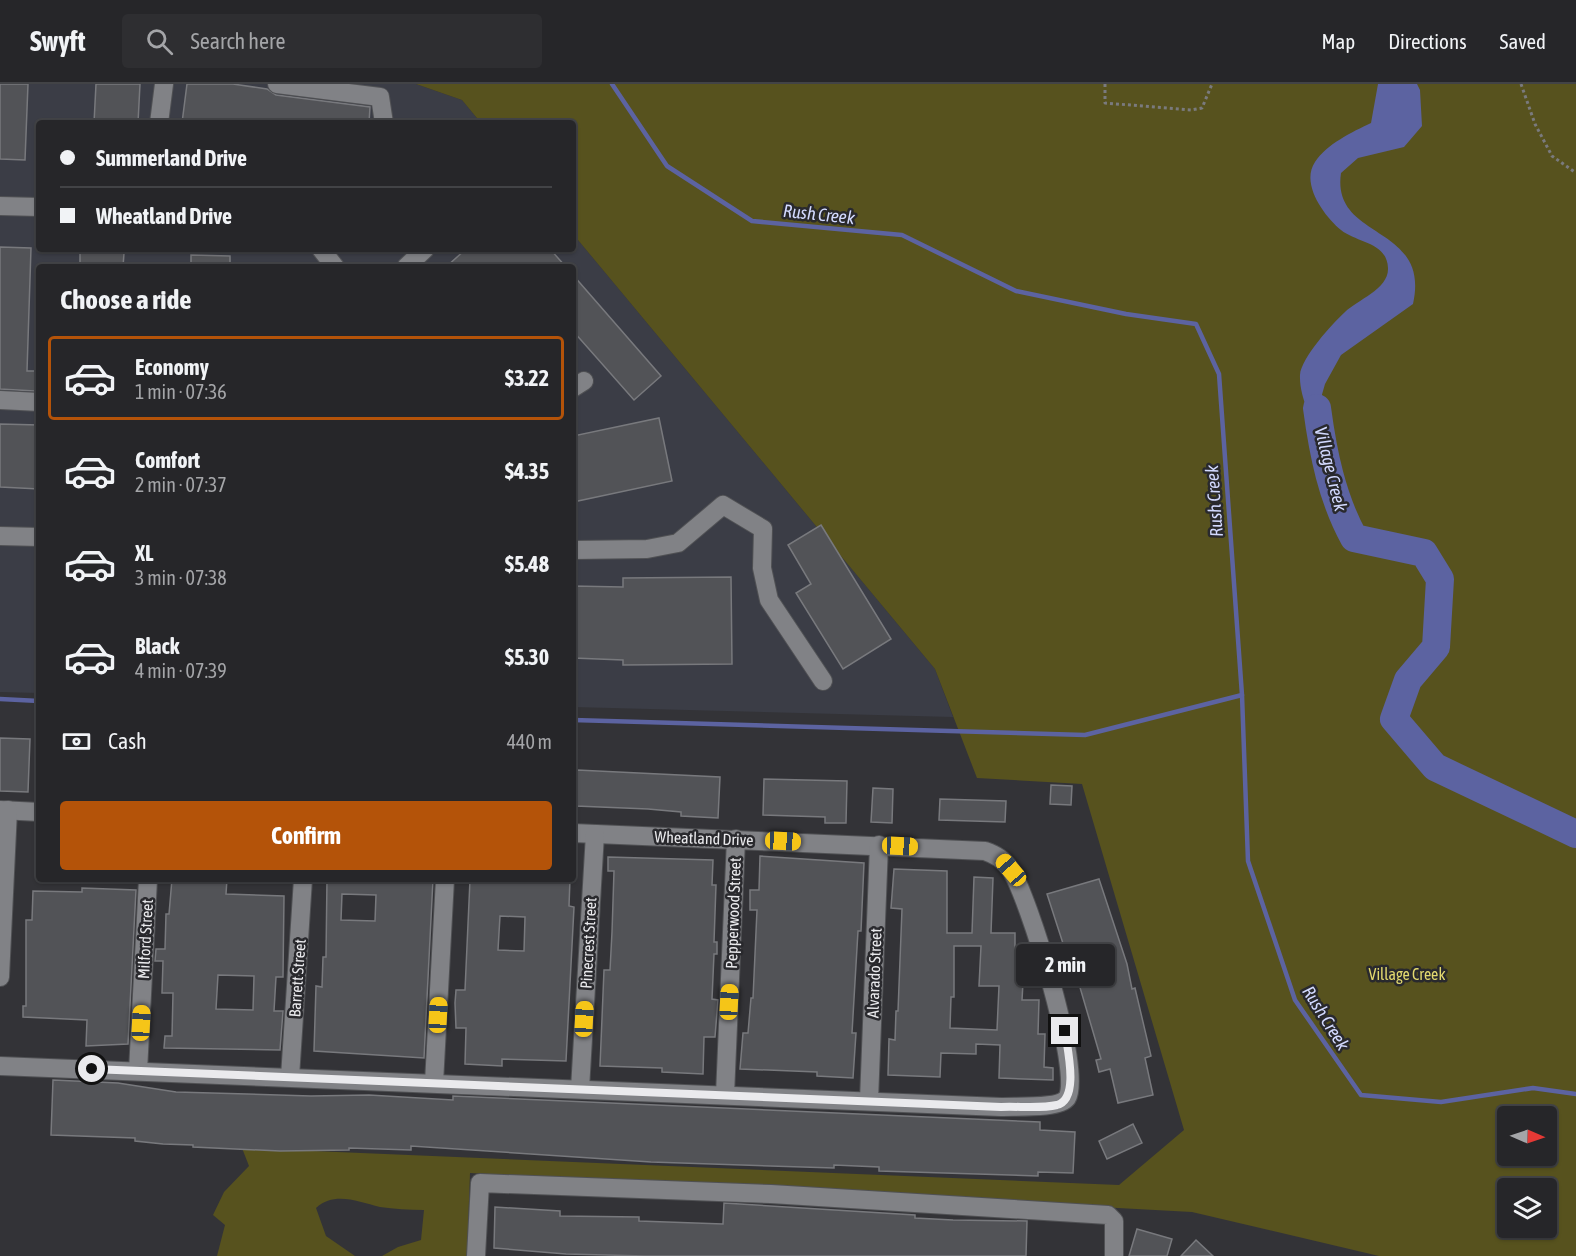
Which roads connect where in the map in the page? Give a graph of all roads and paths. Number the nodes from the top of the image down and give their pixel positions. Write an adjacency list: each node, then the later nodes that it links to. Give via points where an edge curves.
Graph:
1 (164, 84): 6 (street)
2 (277, 84): 7 (street, via 380,97)
3 (1105, 84): 4 (path, via 1105,103 1191,110 1202,108)
4 (1212, 84)
5 (1521, 84): 8 (path, via 1534,124 1552,156)
6 (159, 120)
7 (384, 120)
8 (1576, 173)
9 (0, 206): 10 (street)
10 (36, 207)
11 (323, 252): 13 (street)
12 (422, 252): 14 (street)
13 (333, 264)
14 (409, 264)
15 (0, 400): 16 (street)
16 (36, 402)
17 (0, 536): 18 (street)
18 (36, 537)
19 (576, 550): 20 (street, via 647,549 678,543 723,505 763,529 762,568 769,600)
20 (824, 681)
21 (4, 810): 22 (street); 30 (street)
22 (36, 812)
23 (576, 833): 24 (street, Wheatland Drive)
24 (595, 834): 25 (street, Wheatland Drive); 35 (street, Pinecrest Street)
25 (736, 839): 26 (street, Wheatland Drive); 36 (street, Pepperwood Street)
26 (879, 845): 37 (street, Alvarado Street); 37 (street, Wheatland Drive, via 985,851 997,855 1011,870 1023,895 1065,1031 1070,1088 1059,1105 1001,1107)
27 (148, 882): 32 (street, Milford Street)
28 (303, 882): 33 (street, Barrett Street)
29 (445, 882): 34 (street)
30 (0, 977)
31 (0, 1066): 32 (street)
32 (138, 1071): 33 (street)
33 (290, 1077): 34 (street)
34 (434, 1083): 35 (street)
35 (580, 1089): 36 (street)
36 (725, 1095): 37 (street)
37 (868, 1100)
38 (476, 1256): 39 (street, via 480,1183 771,1194 1108,1215 1114,1221)
39 (1114, 1256)

